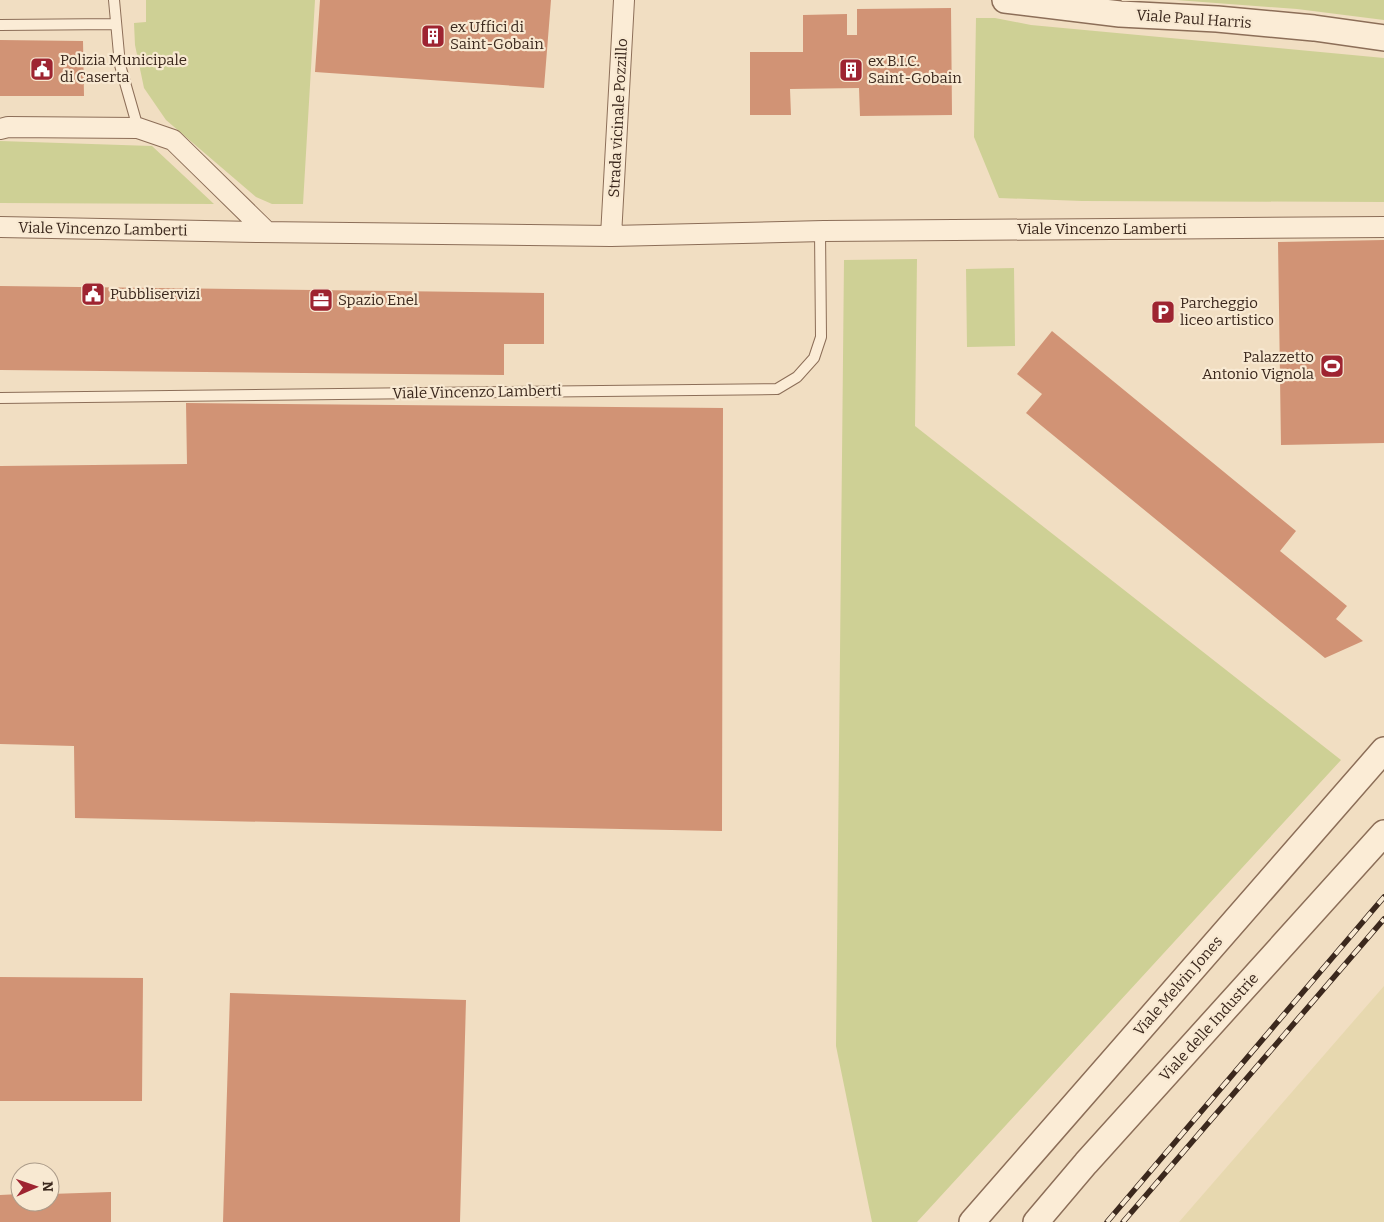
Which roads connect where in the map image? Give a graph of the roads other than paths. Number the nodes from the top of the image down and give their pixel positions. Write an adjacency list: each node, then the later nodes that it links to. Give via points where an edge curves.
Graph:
1 (114, 0): 4 (lane)
2 (624, 0): 13 (street, Strada vicinale Pozzillo)
3 (1005, 0): 6 (street, Viale Paul Harris, via 1120,14 1314,28)
4 (116, 24): 5 (lane); 7 (lane, via 120,65)
5 (0, 25)
6 (1384, 38)
7 (138, 128): 8 (street); 12 (street, via 173,140)
8 (0, 129)
9 (0, 226): 12 (street, Viale Vincenzo Lamberti)
10 (1384, 227): 11 (street, Viale Vincenzo Lamberti)
11 (820, 231): 13 (street, Viale Vincenzo Lamberti); 14 (lane, Viale Vincenzo Lamberti, via 821,337 814,358 797,377 777,389)
12 (267, 232): 13 (street, Viale Vincenzo Lamberti)
13 (612, 236)
14 (0, 398)
15 (1384, 750): 17 (street, Viale Melvin Jones)
16 (1384, 833): 18 (street, Viale delle Industrie)
17 (972, 1222)
18 (1036, 1222)

